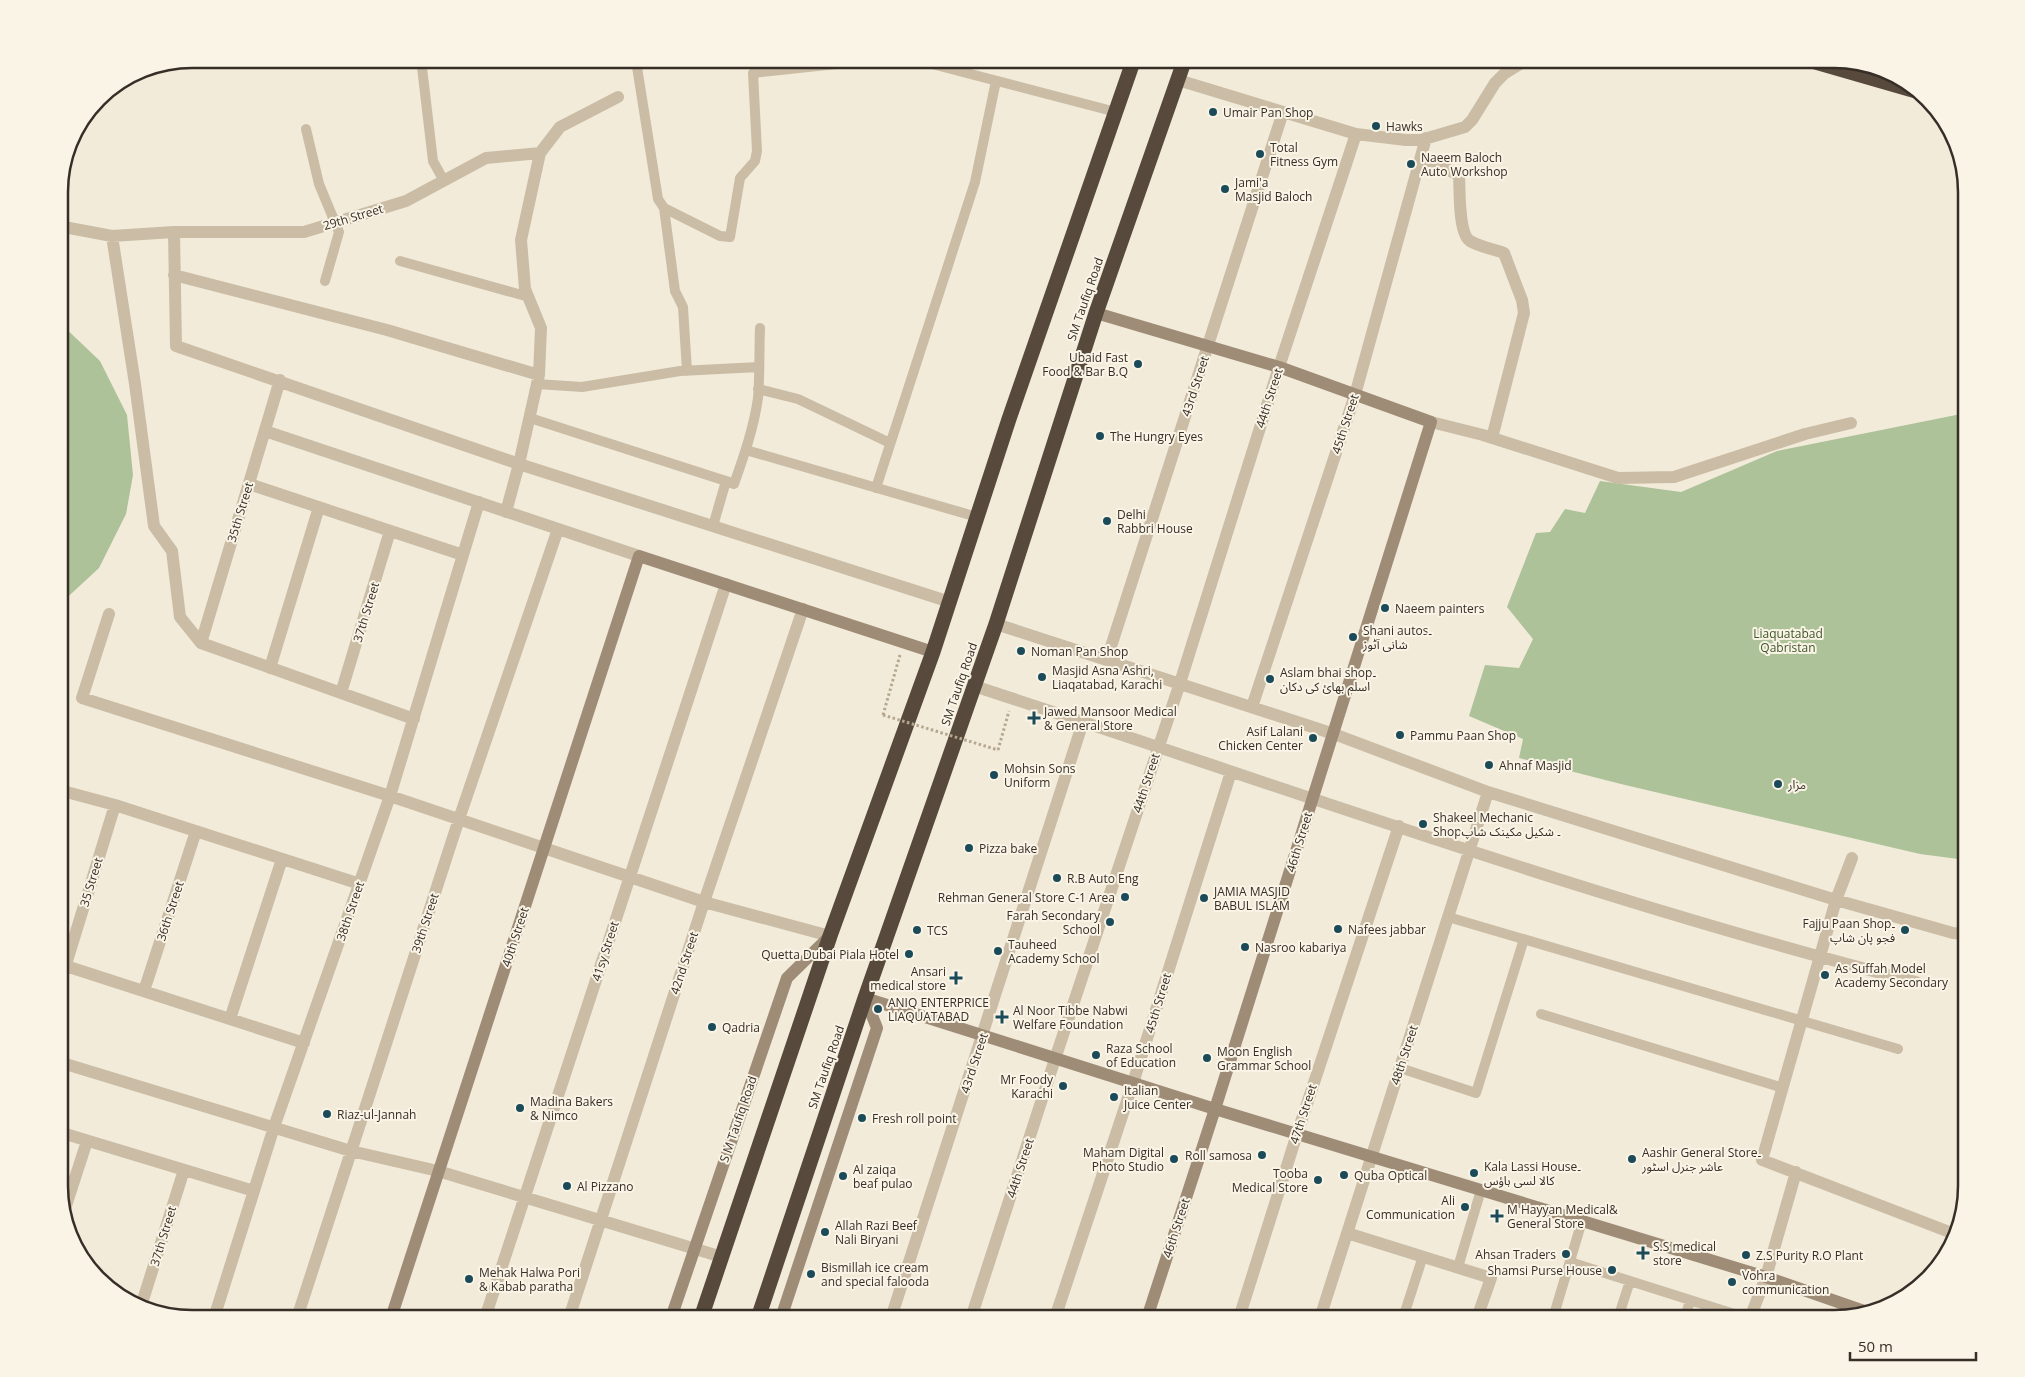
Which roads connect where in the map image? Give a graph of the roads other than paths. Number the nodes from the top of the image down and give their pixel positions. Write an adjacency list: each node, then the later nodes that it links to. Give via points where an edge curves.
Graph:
1 (422, 68): 20 (lane, via 432,161)
2 (638, 68): 21 (lane, via 658,199)
3 (799, 68): 21 (lane, via 753,73 757,151 755,162 740,178 730,236 720,236)
4 (947, 68): 10 (lane)
5 (1131, 68): 13 (highway)
6 (1182, 68): 9 (highway, SM Taufiq Road)
7 (1513, 68): 17 (street, via 1495,83 1465,127)
8 (1837, 68): 11 (highway)
9 (1178, 80): 14 (street); 30 (highway, SM Taufiq Road)
10 (996, 81): 13 (lane); 45 (lane, via 975,182)
11 (1898, 86)
12 (618, 97): 18 (street, via 560,127)
13 (1116, 112): 54 (highway)
14 (1283, 112): 16 (street); 32 (street, 43rd Street)
15 (306, 129): 22 (lane, via 320,184)
16 (1356, 134): 17 (street, via 1406,140); 34 (street, 44th Street)
17 (1426, 138): 19 (street, 45th Street)
18 (540, 153): 20 (street, 29th Street, via 486,158); 29 (street, via 521,240 525,289)
19 (1421, 157): 39 (street, 45th Street); 44 (street, via 1459,175 1465,234 1469,240 1504,253 1522,300 1524,314)
20 (444, 181): 22 (street, 29th Street, via 406,201)
21 (664, 208): 35 (lane, via 675,291 683,307)
22 (336, 222): 24 (street, 29th Street, via 304,232); 28 (lane, via 339,232)
23 (68, 228): 25 (street, 29th Street)
24 (174, 232): 25 (street, 29th Street); 27 (street)
25 (112, 236): 65 (street, via 154,526 172,551 180,617)
26 (400, 261): 29 (lane)
27 (174, 275): 36 (street, via 386,330); 37 (street, via 176,346)
28 (325, 281)
29 (529, 297): 36 (street, via 541,328)
30 (1096, 313): 32 (street); 64 (highway, SM Taufiq Road)
31 (760, 328): 33 (lane)
32 (1207, 346): 34 (street); 67 (street, 43rd Street)
33 (759, 367): 35 (lane); 38 (lane)
34 (1279, 367): 39 (street); 69 (street, 44th Street)
35 (687, 371): 36 (lane, via 582,387)
36 (538, 379): 40 (street)
37 (280, 380): 43 (street, 35th Street); 47 (street)
38 (758, 390): 45 (lane, via 798,399); 46 (lane)
39 (1355, 395): 41 (street); 72 (street, 45th Street)
40 (530, 418): 47 (street); 48 (lane)
41 (1431, 422): 44 (street); 75 (street, 46th Street)
42 (1851, 423): 44 (street, via 1805,434 1674,477 1618,478)
43 (265, 431): 49 (street, 35th Street); 51 (street)
44 (1492, 438)
45 (890, 443): 50 (lane)
46 (746, 450): 48 (lane, via 734,484); 50 (lane)
47 (520, 464): 53 (street); 55 (street)
48 (726, 481): 55 (lane)
49 (249, 484): 52 (street); 65 (street, 35th Street)
50 (876, 488): 54 (lane)
51 (479, 502): 53 (street); 58 (street, 38th Street)
52 (319, 507): 57 (street); 68 (street)
53 (506, 512): 56 (street)
54 (977, 517): 61 (highway)
55 (713, 526): 61 (street)
56 (558, 529): 59 (street); 83 (street, 39th Street)
57 (390, 531): 58 (street); 71 (street, 37th Street)
58 (463, 555): 73 (street, 38th Street)
59 (639, 556): 60 (street); 86 (street, 40th Street)
60 (726, 584): 62 (street); 90 (street, 41sy Street)
61 (950, 602): 66 (highway)
62 (803, 609): 66 (street); 93 (street, 42nd Street)
63 (109, 614): 80 (street, via 82,698)
64 (996, 624): 67 (street); 70 (highway, SM Taufiq Road)
65 (201, 643): 68 (street)
66 (933, 652): 96 (highway)
67 (1107, 659): 69 (street)
68 (270, 668): 71 (street)
69 (1180, 683): 72 (street); 76 (street, 44th Street)
70 (974, 686): 74 (street); 103 (highway, SM Taufiq Road)
71 (341, 693): 73 (street)
72 (1252, 707): 75 (street)
73 (414, 719): 80 (street, 38th Street)
74 (1083, 722): 76 (street); 107 (street, 43rd Street)
75 (1334, 734): 79 (street); 81 (street, 46th Street)
76 (1158, 747): 77 (street); 110 (street, 44th Street)
77 (1231, 772): 81 (street); 113 (street, 45th Street)
78 (68, 792): 82 (street)
79 (1488, 792): 87 (street, 48th Street); 92 (street)
80 (390, 796): 83 (street); 91 (street, 38th Street)
81 (1313, 800): 84 (street); 115 (street, 46th Street)
82 (115, 805): 85 (street); 97 (street, 35 Street)
83 (459, 819): 86 (street); 120 (street, 39th Street)
84 (1399, 826): 87 (street); 117 (street, 47th Street)
85 (196, 831): 89 (street); 102 (street, 36th Street)
86 (544, 847): 90 (street); 123 (street, 40th Street)
87 (1469, 851): 94 (street, 48th Street); 99 (street)
88 (1852, 858): 92 (street)
89 (282, 859): 91 (street); 105 (street)
90 (629, 876): 93 (street); 127 (street, 41sy Street)
91 (360, 884): 108 (street, 38th Street)
92 (1836, 900): 95 (street); 99 (street)
93 (704, 902): 96 (street); 129 (street, 42nd Street)
94 (1448, 917): 98 (lane); 112 (street, 48th Street)
95 (1958, 933)
96 (830, 936): 133 (street, S M Taufiq Road, via 787,978); 135 (highway)
97 (68, 939)
98 (1524, 939): 106 (lane); 112 (lane, via 1476,1093)
99 (1820, 958): 101 (street); 106 (street)
100 (68, 967): 102 (street)
101 (1916, 982)
102 (144, 991): 105 (street)
103 (865, 998): 107 (street); 150 (highway, SM Taufiq Road); 151 (street, via 877,1028)
104 (1541, 1014): 114 (lane)
105 (230, 1019): 108 (street)
106 (1802, 1022): 109 (lane); 114 (street)
107 (982, 1036): 110 (street); 152 (street, 43rd Street)
108 (304, 1043): 116 (street, 38th Street)
109 (1898, 1049)
110 (1055, 1059): 113 (street); 153 (street, 44th Street)
111 (68, 1065): 116 (street)
112 (1400, 1068): 121 (street, 48th Street)
113 (1132, 1083): 115 (street); 154 (street, 45th Street)
114 (1783, 1088): 124 (street, via 1762,1160)
115 (1215, 1109): 117 (street); 155 (street, 46th Street)
116 (274, 1127): 120 (street); 126 (street, 38th Street)
117 (1296, 1134): 121 (street); 156 (street, 47th Street)
118 (68, 1135): 119 (street)
119 (87, 1141): 122 (street); 128 (street)
120 (351, 1151): 123 (street); 144 (street, 39th Street)
121 (1372, 1157): 125 (street); 132 (street, 48th Street)
122 (184, 1170): 126 (street); 140 (street, 37th Street)
123 (438, 1171): 127 (street); 145 (street, 40th Street)
124 (1796, 1172): 131 (street); 138 (street)
125 (1481, 1190): 130 (street); 137 (lane)
126 (254, 1191): 143 (street, 38th Street)
127 (524, 1197): 129 (street); 146 (street, 41sy Street)
128 (69, 1198)
129 (599, 1221): 133 (street); 147 (street, 42nd Street)
130 (1582, 1221): 136 (lane); 138 (street)
131 (1948, 1232)
132 (1347, 1233): 134 (street); 157 (street, 48th Street)
133 (694, 1249): 135 (street); 148 (street, S M Taufiq Road)
134 (1423, 1256): 137 (street); 158 (lane)
135 (722, 1257): 149 (highway)
136 (1570, 1262): 139 (lane); 160 (lane)
137 (1458, 1267): 159 (street, via 1491,1278)
138 (1766, 1277): 142 (street); 164 (street)
139 (1630, 1281): 141 (lane); 161 (lane)
140 (143, 1300)
141 (1690, 1300): 162 (lane); 163 (lane)
142 (1854, 1307)
143 (217, 1310)
144 (300, 1310)
145 (394, 1310)
146 (488, 1310)
147 (571, 1310)
148 (674, 1310)
149 (704, 1310)
150 (761, 1310)
151 (784, 1310)
152 (893, 1310)
153 (975, 1310)
154 (1058, 1310)
155 (1150, 1310)
156 (1241, 1310)
157 (1323, 1310)
158 (1406, 1310)
159 (1480, 1310)
160 (1555, 1310)
161 (1621, 1310)
162 (1687, 1310)
163 (1722, 1310)
164 (1752, 1310)

